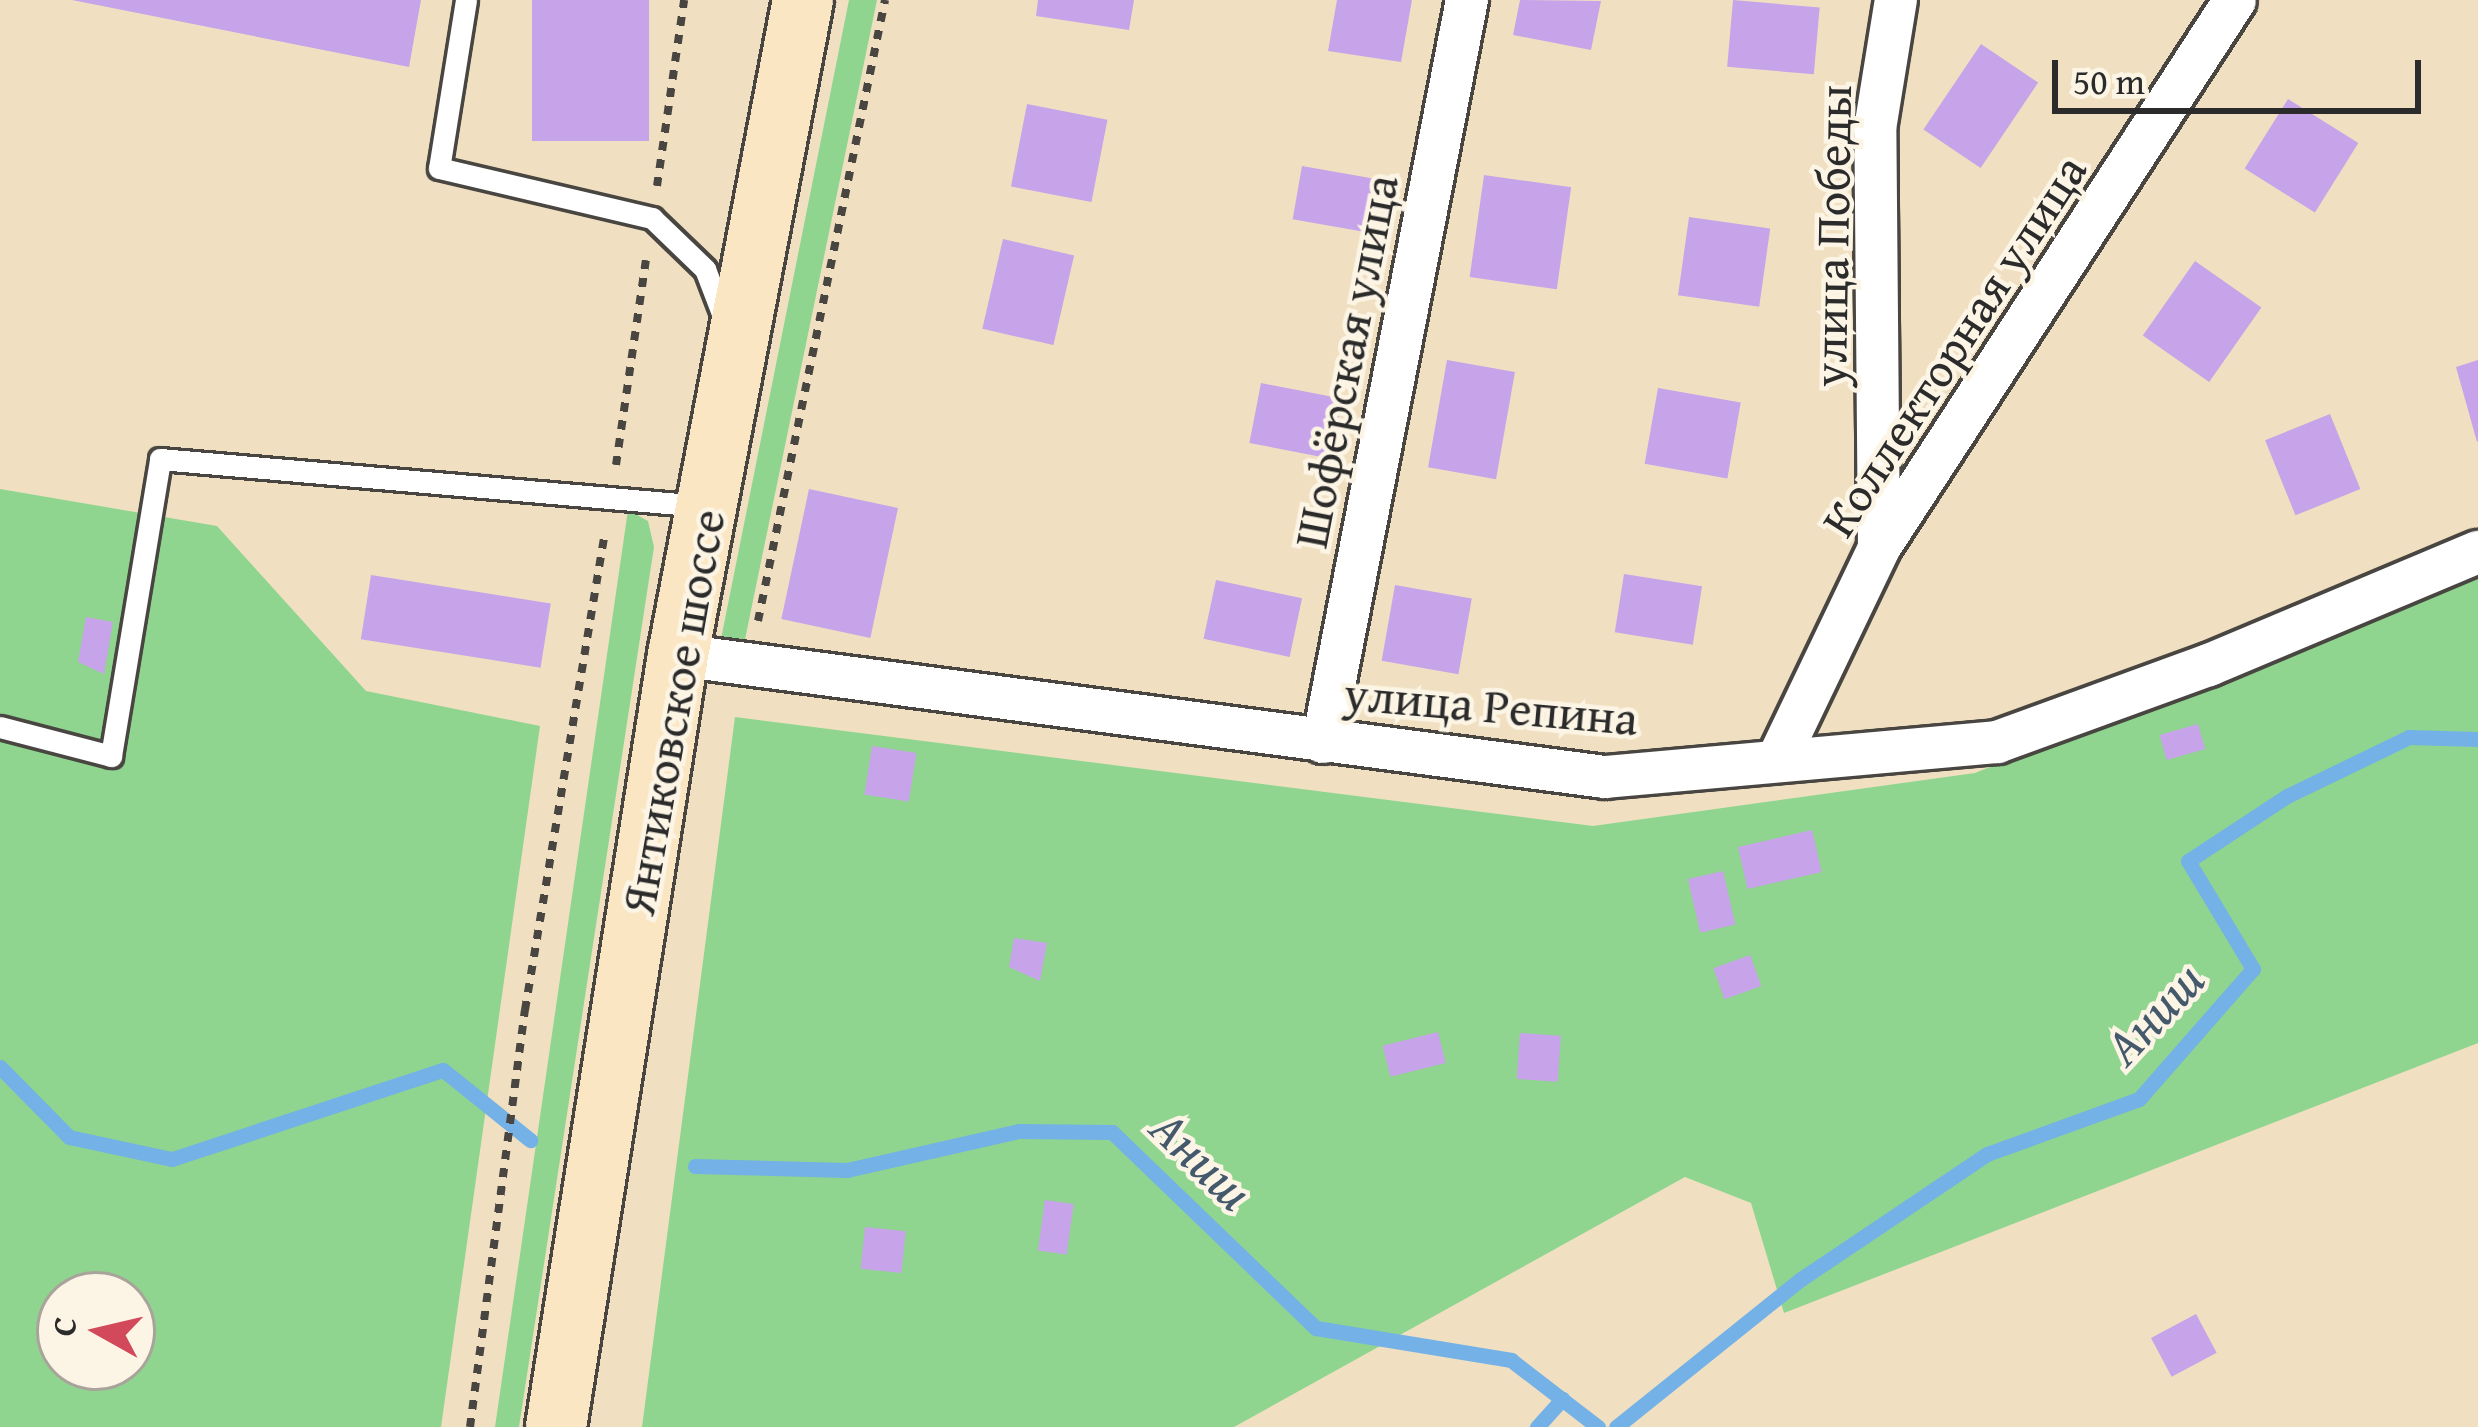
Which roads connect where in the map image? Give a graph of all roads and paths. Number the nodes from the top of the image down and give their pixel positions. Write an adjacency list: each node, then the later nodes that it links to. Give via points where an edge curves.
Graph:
1 (466, 0): 7 (lane, via 440,168 652,218 705,269)
2 (803, 0): 7 (main road, Янтиковское шоссе)
3 (885, 0): 12 (path)
4 (1467, 0): 14 (street, Шофёрская улица)
5 (1896, 0): 9 (street, улица Победы, via 1875,129)
6 (2235, 0): 9 (street, Коллекторная улица)
7 (736, 351): 8 (main road, Янтиковское шоссе)
8 (707, 506): 11 (main road, Янтиковское шоссе); 13 (lane, via 160,459 111,756)
9 (1879, 548): 15 (street, Коллекторная улица)
10 (2478, 552): 15 (street, улица Репина, via 2209,665 1997,742)
11 (678, 655): 12 (street, улица Репина); 18 (main road, Янтиковское шоссе)
12 (749, 663): 14 (street, улица Репина)
13 (0, 727)
14 (1323, 742): 15 (street, улица Репина, via 1605,777)
15 (1779, 757)
16 (525, 1010): 17 (path)
17 (470, 1427)
18 (556, 1427)

